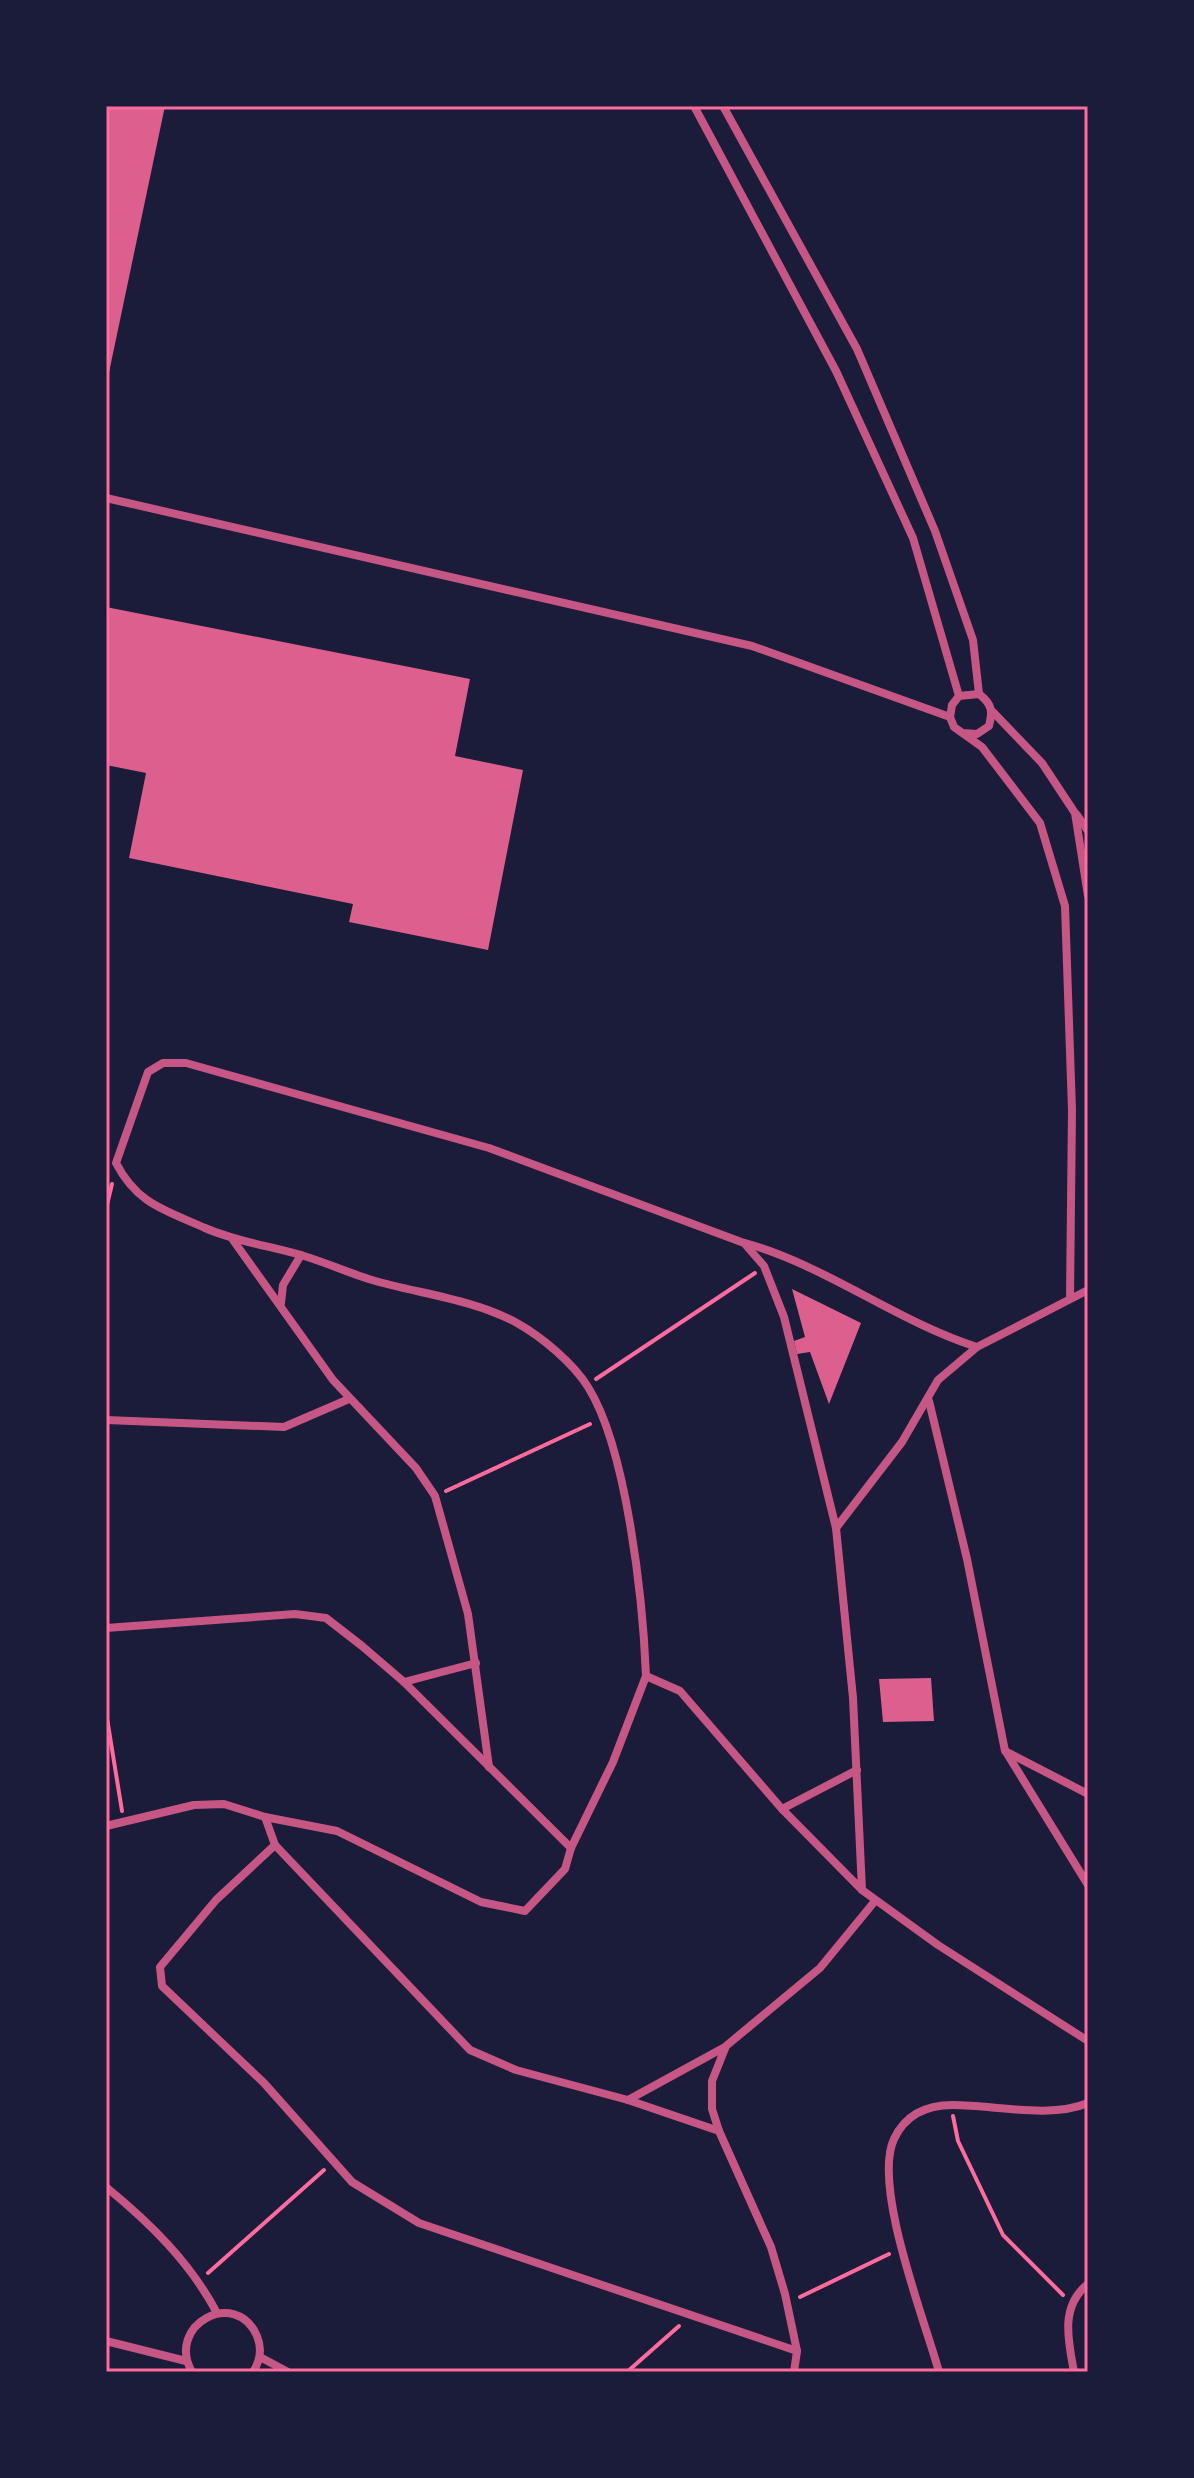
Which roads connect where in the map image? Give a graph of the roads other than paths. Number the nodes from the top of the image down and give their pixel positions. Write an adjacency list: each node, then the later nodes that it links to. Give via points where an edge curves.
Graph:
1 (694, 106): 5 (street, via 836,371 913,538)
2 (723, 106): 4 (street, via 857,349 935,531 973,640)
3 (106, 498): 7 (street, via 752,646)
4 (979, 694): 5 (street); 6 (street)
5 (959, 696): 7 (street)
6 (993, 712): 8 (street, via 989,726 977,734); 9 (street, via 1042,763)
7 (950, 717): 8 (street)
8 (963, 733): 16 (street, via 982,747 1040,823 1065,906 1072,1110)
9 (1075, 813): 10 (street); 11 (street)
10 (1088, 831)
11 (1088, 896)
12 (232, 1239): 13 (street, via 151,1204 128,1187 116,1163 148,1072 163,1063 186,1063 489,1148); 14 (street); 17 (street)
13 (744, 1243): 18 (street, via 779,1252 945,1337); 22 (street, via 764,1266 784,1317)
14 (301, 1255): 17 (street, via 283,1285); 25 (street, via 372,1280 473,1305 516,1323 548,1345 587,1385 603,1418 627,1510)
15 (1088, 1290): 16 (street)
16 (1070, 1298): 18 (street)
17 (281, 1303): 19 (street)
18 (977, 1347): 20 (street, via 938,1380)
19 (349, 1399): 21 (street, via 284,1427); 24 (street, via 409,1460 435,1496 465,1599)
20 (929, 1401): 22 (street); 27 (street)
21 (106, 1420)
22 (836, 1528): 29 (street)
23 (106, 1628): 26 (street, via 295,1614 326,1618)
24 (476, 1663): 26 (street); 28 (street)
25 (646, 1676): 31 (street, via 680,1691); 35 (street, via 613,1762)
26 (404, 1682): 28 (street)
27 (1005, 1751): 30 (street); 36 (street)
28 (489, 1767): 35 (street)
29 (857, 1770): 31 (street); 37 (street)
30 (1088, 1794)
31 (782, 1809): 37 (street)
32 (265, 1817): 33 (street, via 224,1804 194,1805); 34 (street); 35 (street, via 337,1831 481,1902 517,1912 525,1911 565,1869)
33 (106, 1826)
34 (275, 1845): 41 (street, via 470,2050 516,2070); 48 (street, via 216,1900 160,1967 162,1986 264,2083 331,2163 378,2201 419,2223)
35 (571, 1848)
36 (1088, 1885)
37 (862, 1890): 38 (street)
38 (875, 1901): 39 (street); 40 (street, via 820,1968)
39 (1088, 2041)
40 (726, 2046): 41 (street); 43 (street, via 712,2081)
41 (628, 2100): 43 (street)
42 (1088, 2103): 55 (street, via 1047,2110 926,2106 893,2139 889,2167 902,2248)
43 (719, 2131): 48 (street, via 771,2247)
44 (106, 2187): 46 (street, via 170,2245 200,2281)
45 (1088, 2284): 56 (street, via 1070,2303 1067,2338)
46 (217, 2313): 49 (street, via 240,2316 250,2324); 50 (street, via 205,2316 187,2336)
47 (106, 2341): 50 (street)
48 (797, 2351): 54 (street)
49 (260, 2357): 52 (street); 53 (street)
50 (186, 2361): 51 (street)
51 (192, 2372)
52 (253, 2372)
53 (288, 2372)
54 (794, 2372)
55 (939, 2372)
56 (1074, 2372)

